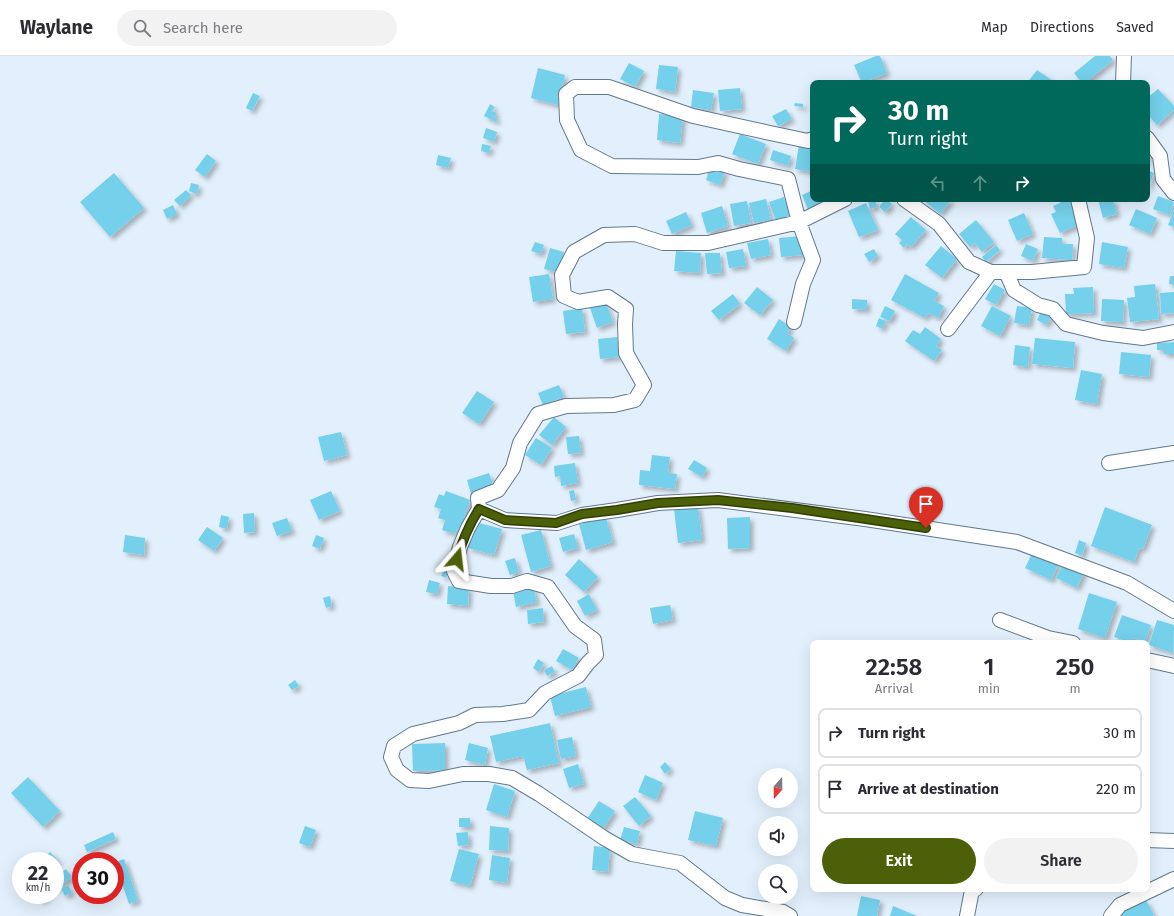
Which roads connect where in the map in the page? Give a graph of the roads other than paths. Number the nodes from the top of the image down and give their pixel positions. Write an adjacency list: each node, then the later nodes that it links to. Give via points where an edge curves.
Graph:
1 (1124, 56): 2 (street)
2 (1125, 79)
3 (810, 140): 9 (street, via 770,134 693,116 609,87 575,86 566,94 567,120 581,150 612,166 698,167 718,163 788,179)
4 (1150, 142): 5 (street, via 1160,156 1163,179)
5 (1174, 193)
6 (839, 202): 9 (street)
7 (908, 202): 10 (street, via 938,224 969,262)
8 (1079, 202): 11 (street, via 1087,238 1084,267)
9 (799, 222): 12 (street, via 813,260 803,284); 17 (street, via 708,243 663,243 635,234 604,235 574,252 562,275 564,296 578,302 608,297 626,310 626,353 644,385 636,400 614,405 566,406 538,414 520,443 513,468 498,490 478,498)
10 (991, 272): 11 (street); 13 (street)
11 (1006, 272): 14 (street, via 1014,290 1038,305 1054,309 1066,324 1103,333 1143,338)
12 (794, 322)
13 (948, 329)
14 (1174, 332)
15 (1174, 454): 16 (street)
16 (1109, 463)
17 (479, 509): 18 (street, via 505,520 556,523 582,514 658,503 718,500 858,518 1017,542 1127,583); 29 (street, via 460,547 454,571 459,581 512,586 527,581 548,587 575,626 594,640 596,655 578,676 544,693 529,710 475,715 459,723 413,734 394,746 391,757 397,770 410,780 429,781 463,774 490,774 512,778 632,854 680,863 725,898)
18 (1174, 611)
19 (1000, 620): 20 (street)
20 (1058, 640)
21 (1150, 661): 22 (street)
22 (1174, 666)
23 (1150, 840): 24 (street)
24 (1174, 841)
25 (1174, 879): 26 (street)
26 (1150, 891)
27 (972, 892): 30 (street)
28 (1147, 892): 31 (street, via 1120,905)
29 (790, 916)
30 (967, 916)
31 (1110, 916)

